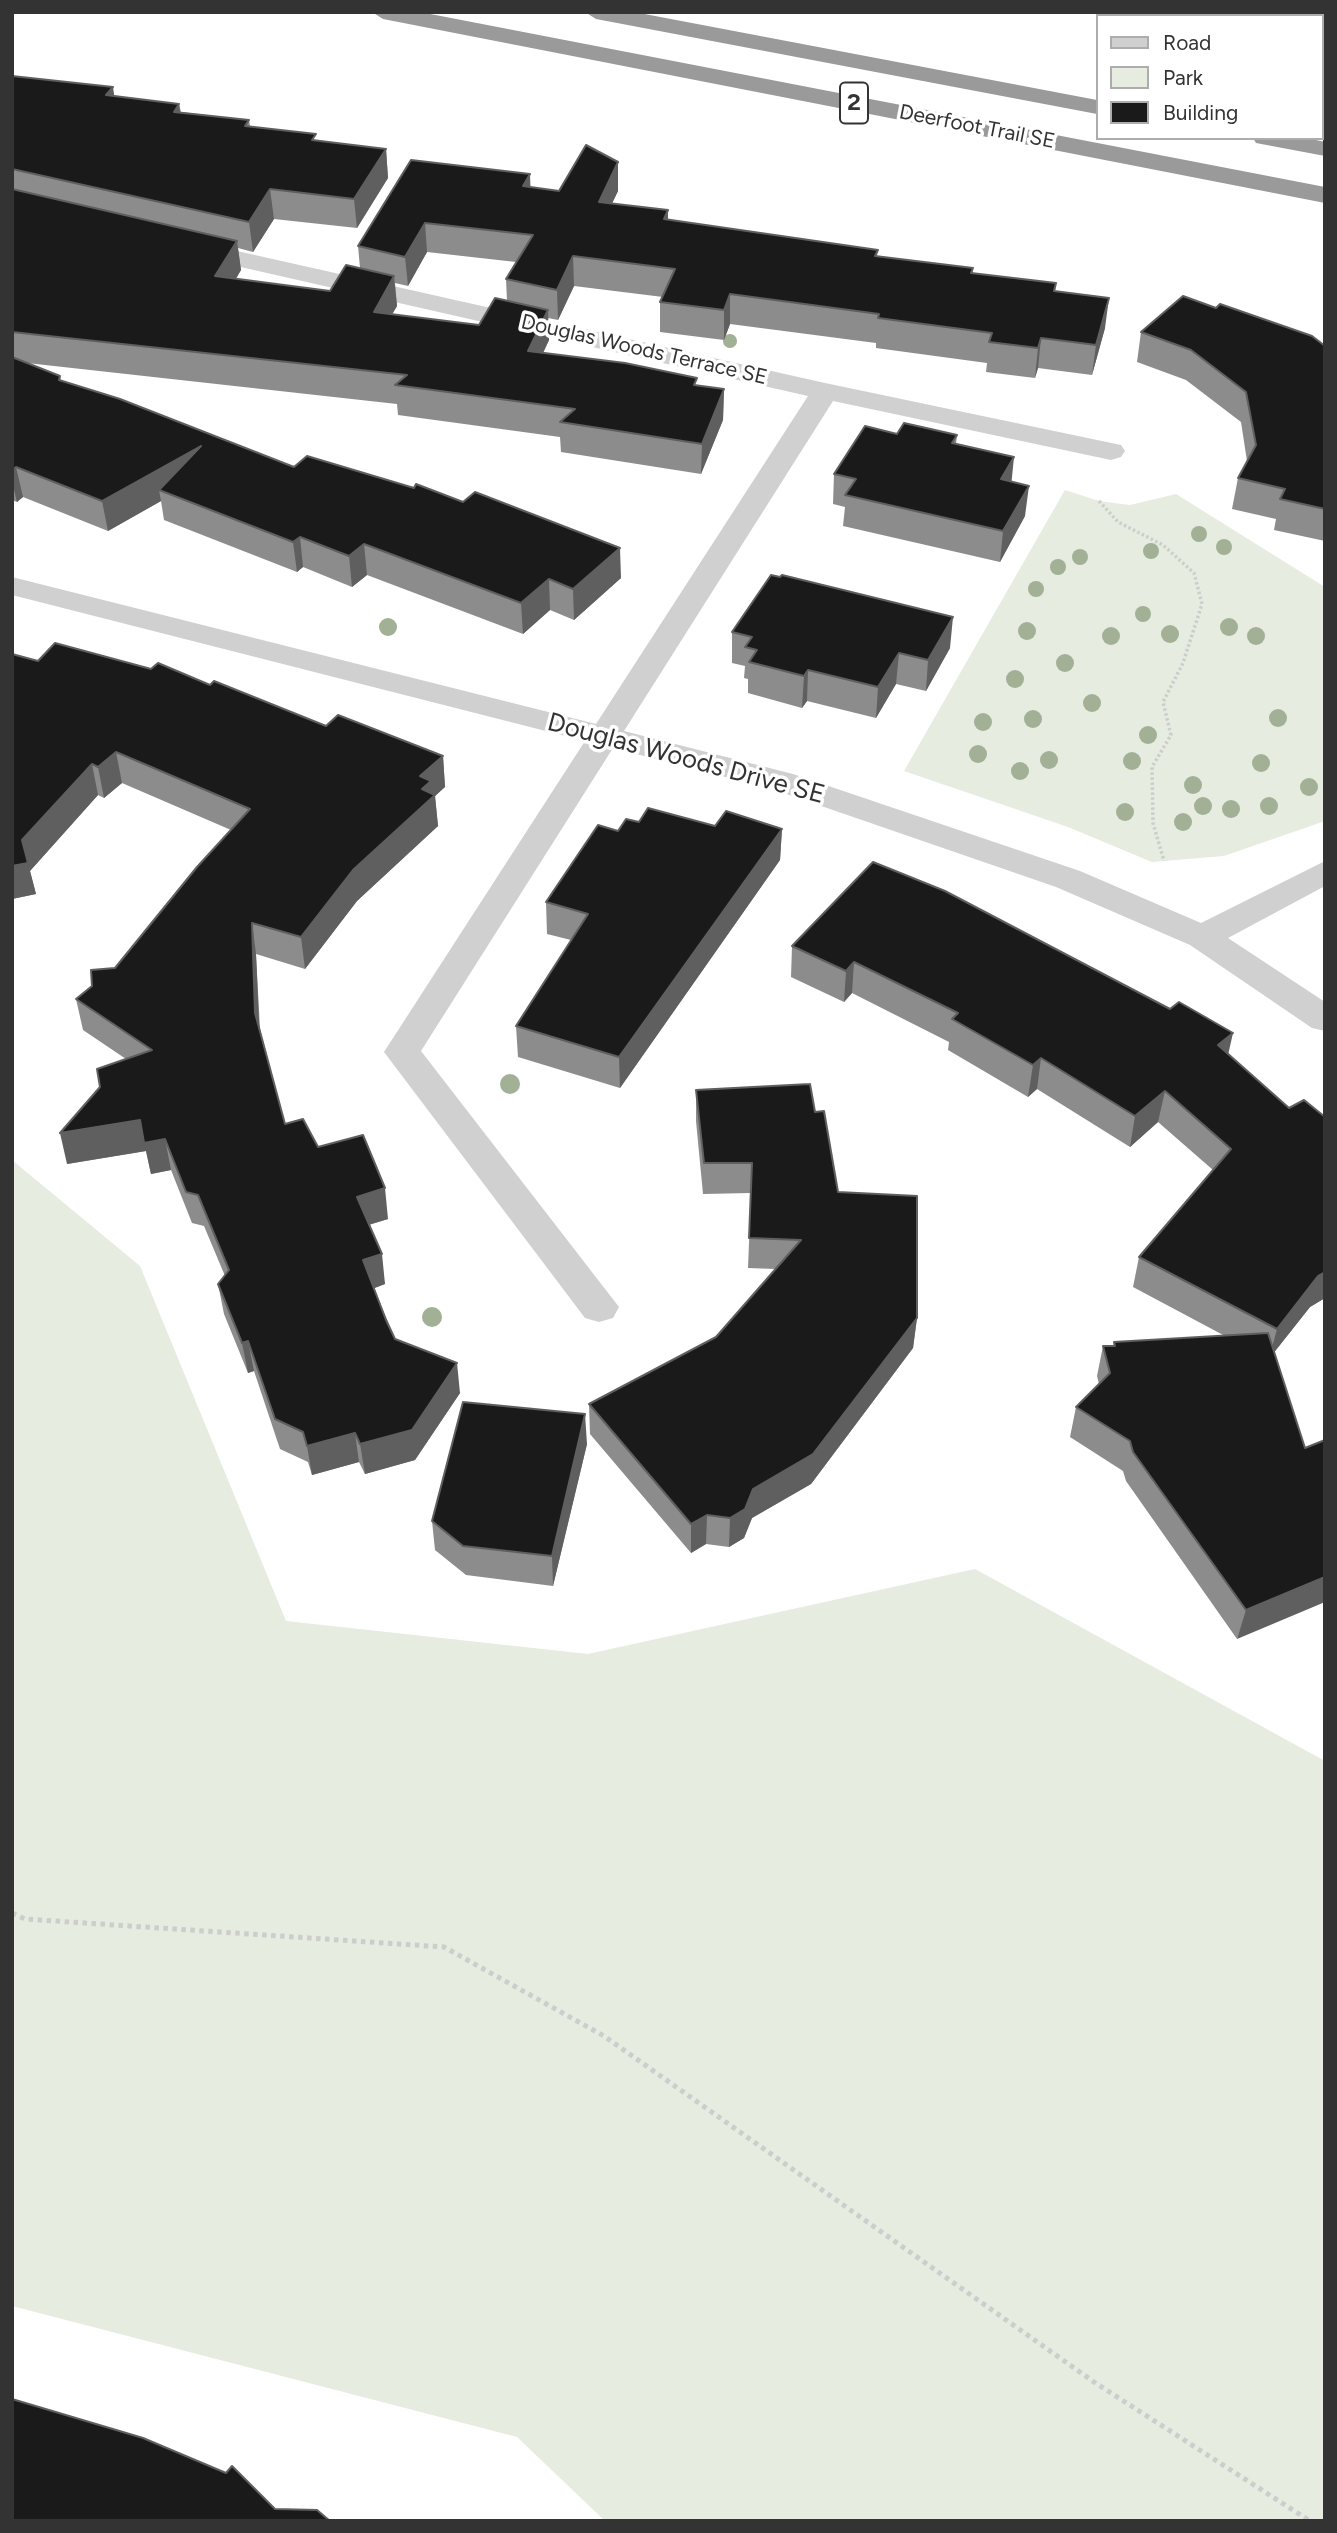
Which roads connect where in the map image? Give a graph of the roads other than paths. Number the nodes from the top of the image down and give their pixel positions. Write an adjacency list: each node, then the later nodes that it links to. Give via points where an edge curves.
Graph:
1 (383, 12): 6 (highway, Deerfoot Trail SE / 2)
2 (596, 12): 3 (highway, Deerfoot Trail SE / 2)
3 (1096, 107)
4 (1276, 140): 5 (highway)
5 (1325, 149)
6 (1325, 195)
7 (161, 242): 8 (street, Douglas Woods Terrace SE)
8 (825, 391): 9 (street, Douglas Woods Terrace SE); 11 (street)
9 (1111, 451)
10 (15, 591): 11 (street, Douglas Woods Drive SE)
11 (607, 736): 13 (street, Douglas Woods Drive SE, via 782,781 1068,879); 15 (street, via 402,1052)
12 (1325, 872): 13 (street)
13 (1202, 937): 14 (street, Douglas Woods Drive SE)
14 (1325, 1020)
15 (599, 1307)

